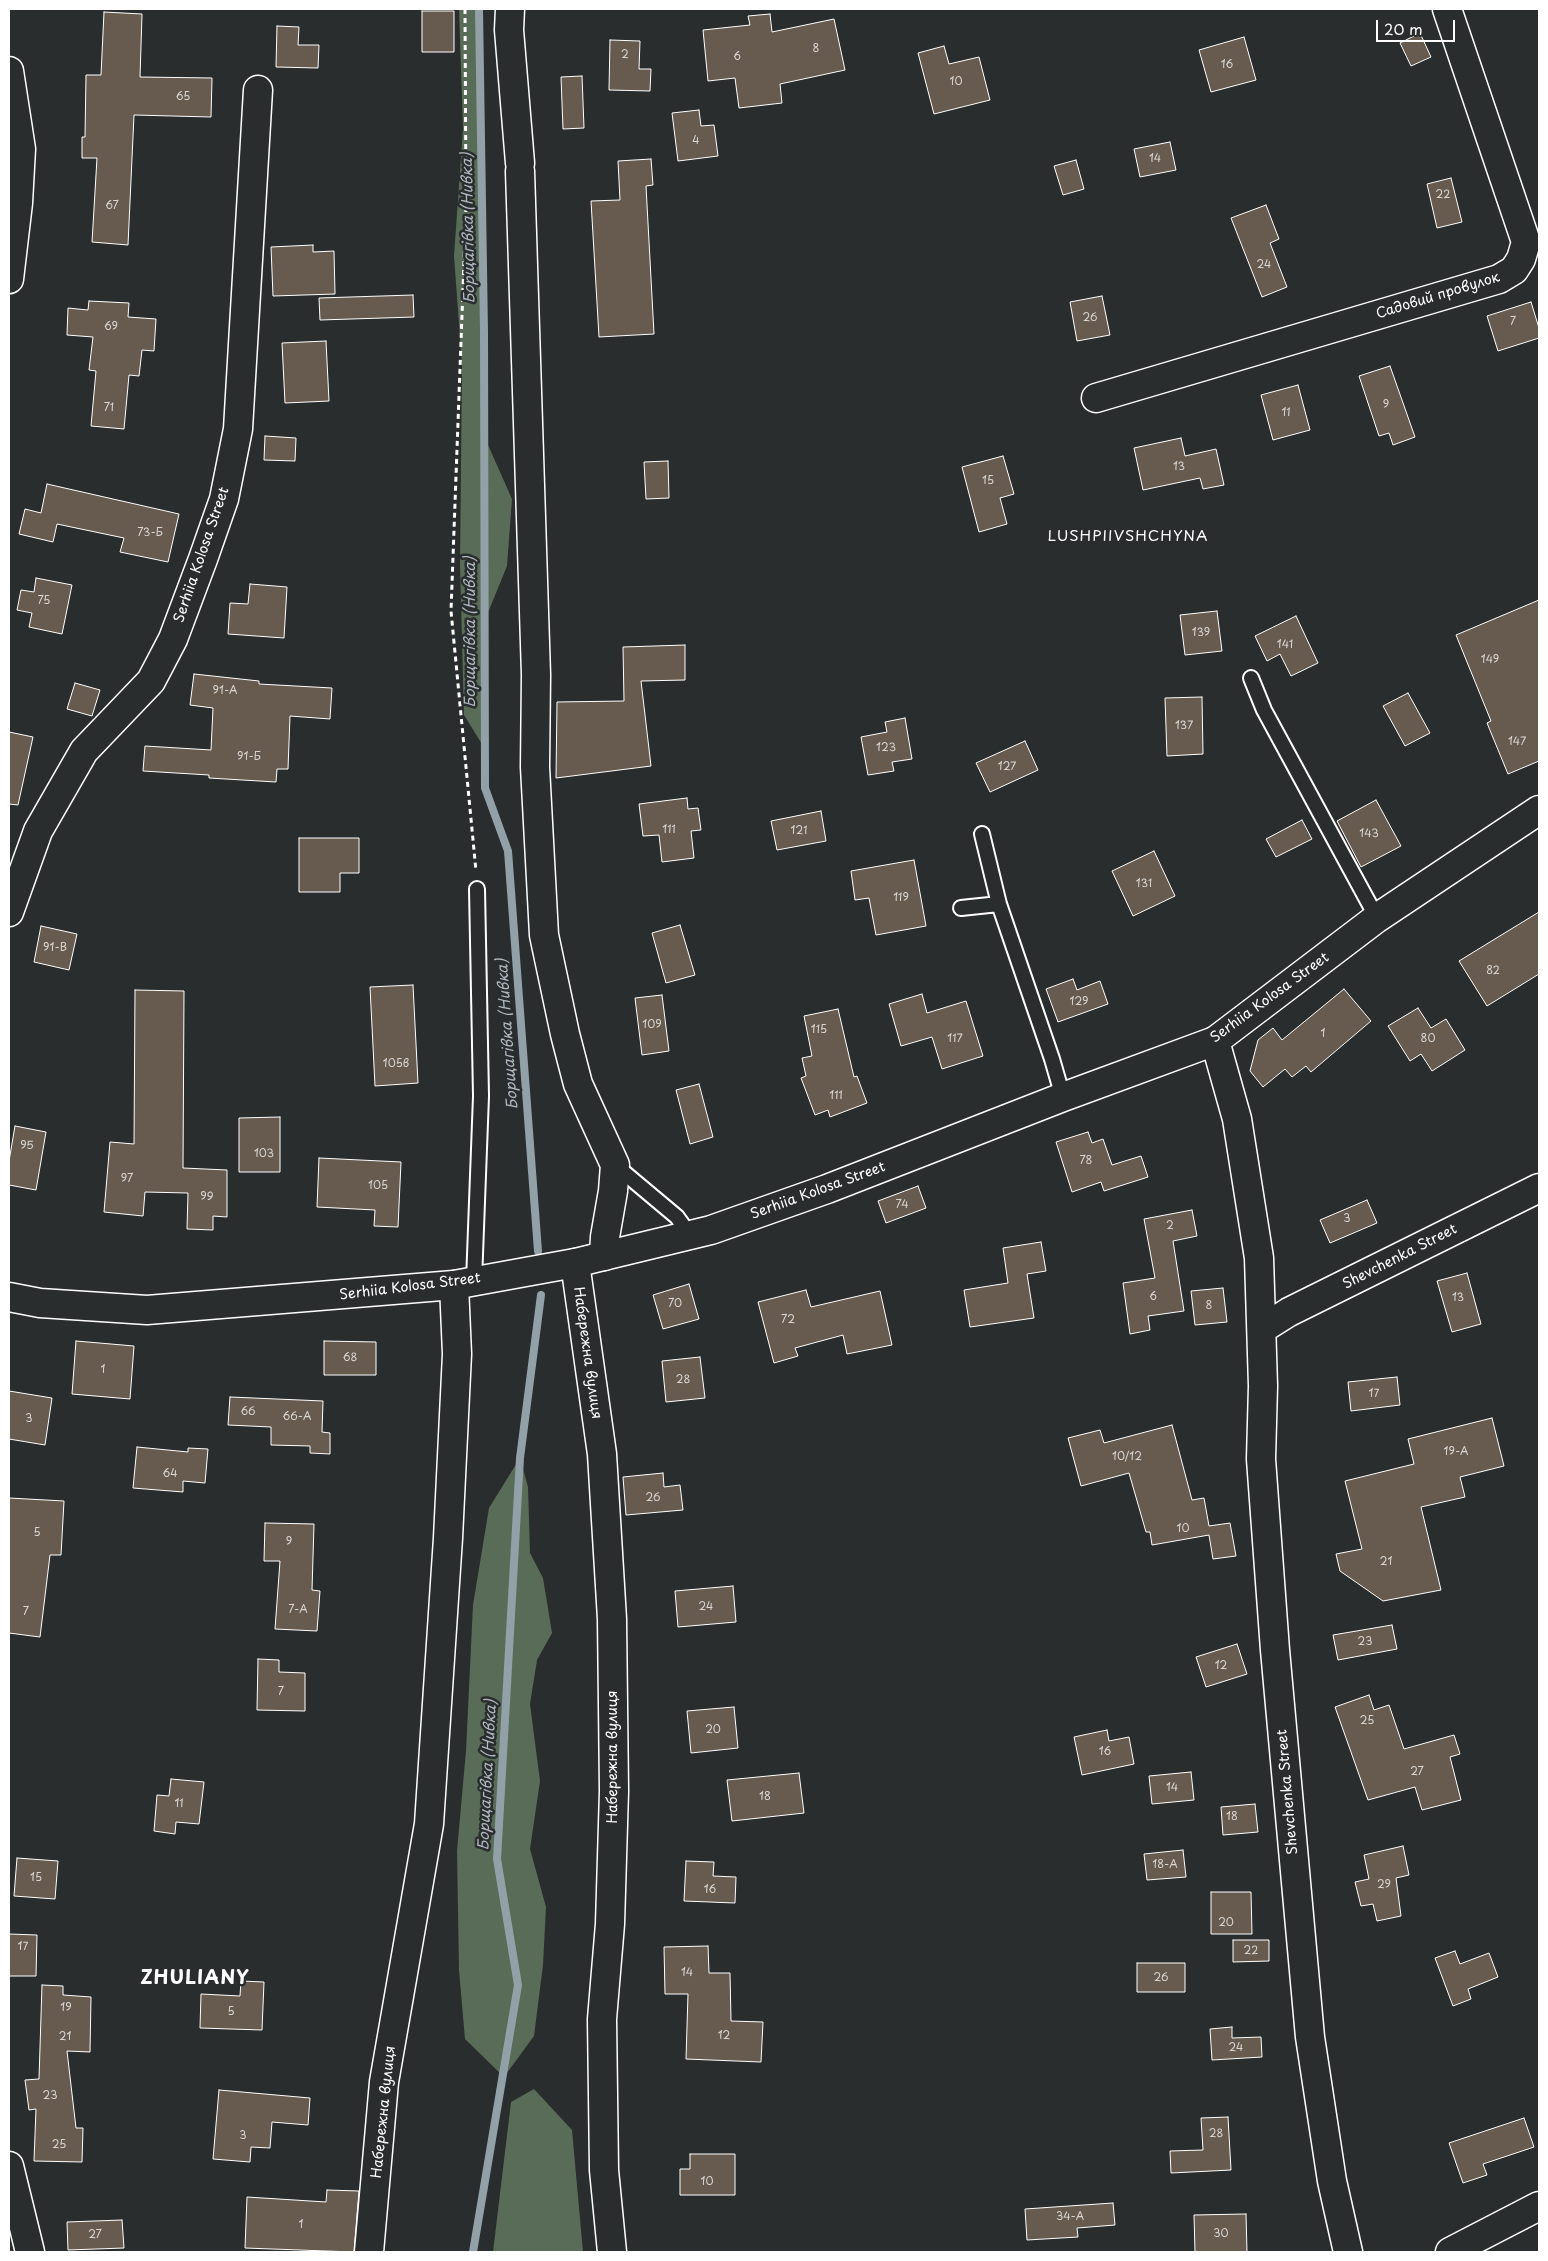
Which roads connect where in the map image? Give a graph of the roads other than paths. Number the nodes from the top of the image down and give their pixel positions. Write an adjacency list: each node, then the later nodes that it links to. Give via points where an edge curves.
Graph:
1 (510, 9): 17 (street, via 520,167 536,776 544,935 578,1084)
2 (1447, 9): 6 (street, Садовий провулок, via 1526,242 1514,270 1499,278)
3 (9, 71): 5 (street, via 21,149)
4 (258, 90): 13 (street, Serhiia Kolosa Street, via 238,429 224,499 176,630 151,681 84,752 60,790 38,832)
5 (9, 279)
6 (1096, 398)
7 (1251, 678): 14 (lane, via 1264,710)
8 (1539, 810): 14 (street, Serhiia Kolosa Street)
9 (982, 834): 11 (lane)
10 (477, 889): 22 (lane, via 481,1096)
11 (999, 904): 12 (lane); 16 (lane)
12 (960, 908)
13 (9, 912)
14 (1377, 918): 15 (street, Serhiia Kolosa Street)
15 (1215, 1041): 16 (street, Serhiia Kolosa Street); 24 (street, Shevchenka Street, via 1237,1119 1259,1258)
16 (1063, 1097): 19 (street, Serhiia Kolosa Street, via 827,1189 711,1230)
17 (615, 1165): 19 (lane, via 677,1217); 20 (street)
18 (1539, 1188): 24 (street, Shevchenka Street, via 1289,1312)
19 (689, 1234): 20 (street, Serhiia Kolosa Street)
20 (604, 1256): 21 (street, Serhiia Kolosa Street)
21 (575, 1263): 22 (street, Serhiia Kolosa Street); 29 (street, Набережна вулиця, via 602,1454 612,1619 614,1791 610,1924 602,2019 604,2170)
22 (464, 1283): 23 (street, Serhiia Kolosa Street, via 147,1310 40,1303); 28 (street, Набережна вулиця, via 428,1824 384,2082)
23 (9, 1297)
24 (1262, 1329): 30 (street, Shevchenka Street, via 1261,1459 1310,2038 1332,2181)
25 (9, 2166): 27 (street)
26 (1539, 2206): 31 (street)
27 (30, 2252)
28 (369, 2252)
29 (612, 2252)
30 (1348, 2252)
31 (1450, 2252)

